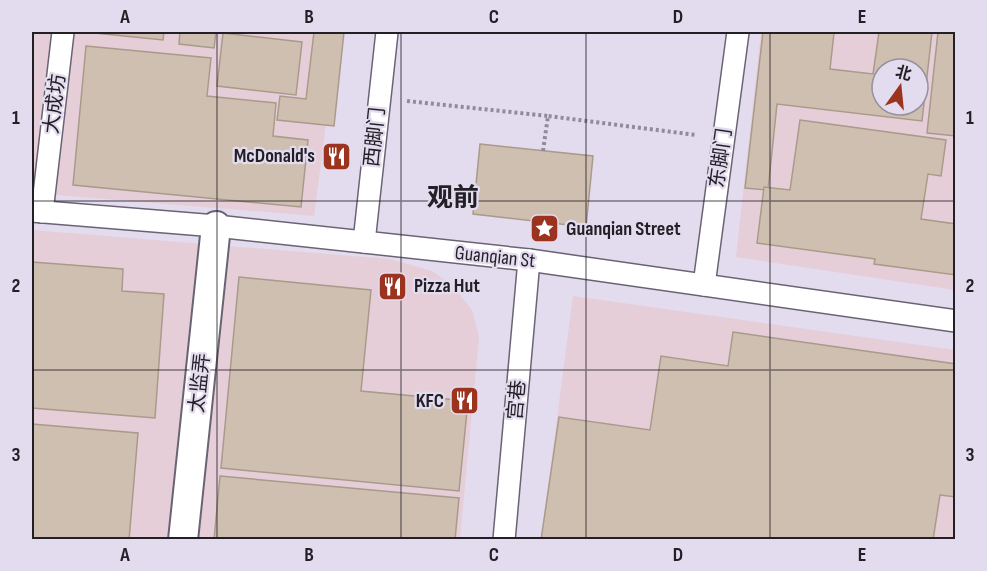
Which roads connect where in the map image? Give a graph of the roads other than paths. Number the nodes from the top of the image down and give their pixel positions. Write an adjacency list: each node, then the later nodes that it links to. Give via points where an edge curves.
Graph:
1 (63, 32): 4 (street, 大成坊)
2 (387, 32): 6 (street, 西脚门)
3 (738, 32): 8 (street, 东脚门)
4 (37, 211): 5 (street, Guanqian St)
5 (216, 226): 6 (street, Guanqian St); 10 (street, 太监弄)
6 (364, 242): 7 (street, Guanqian St)
7 (529, 260): 8 (street, Guanqian St); 11 (street, 宫巷)
8 (704, 285): 9 (street, Guanqian St)
9 (956, 321)
10 (183, 540)
11 (504, 540)

